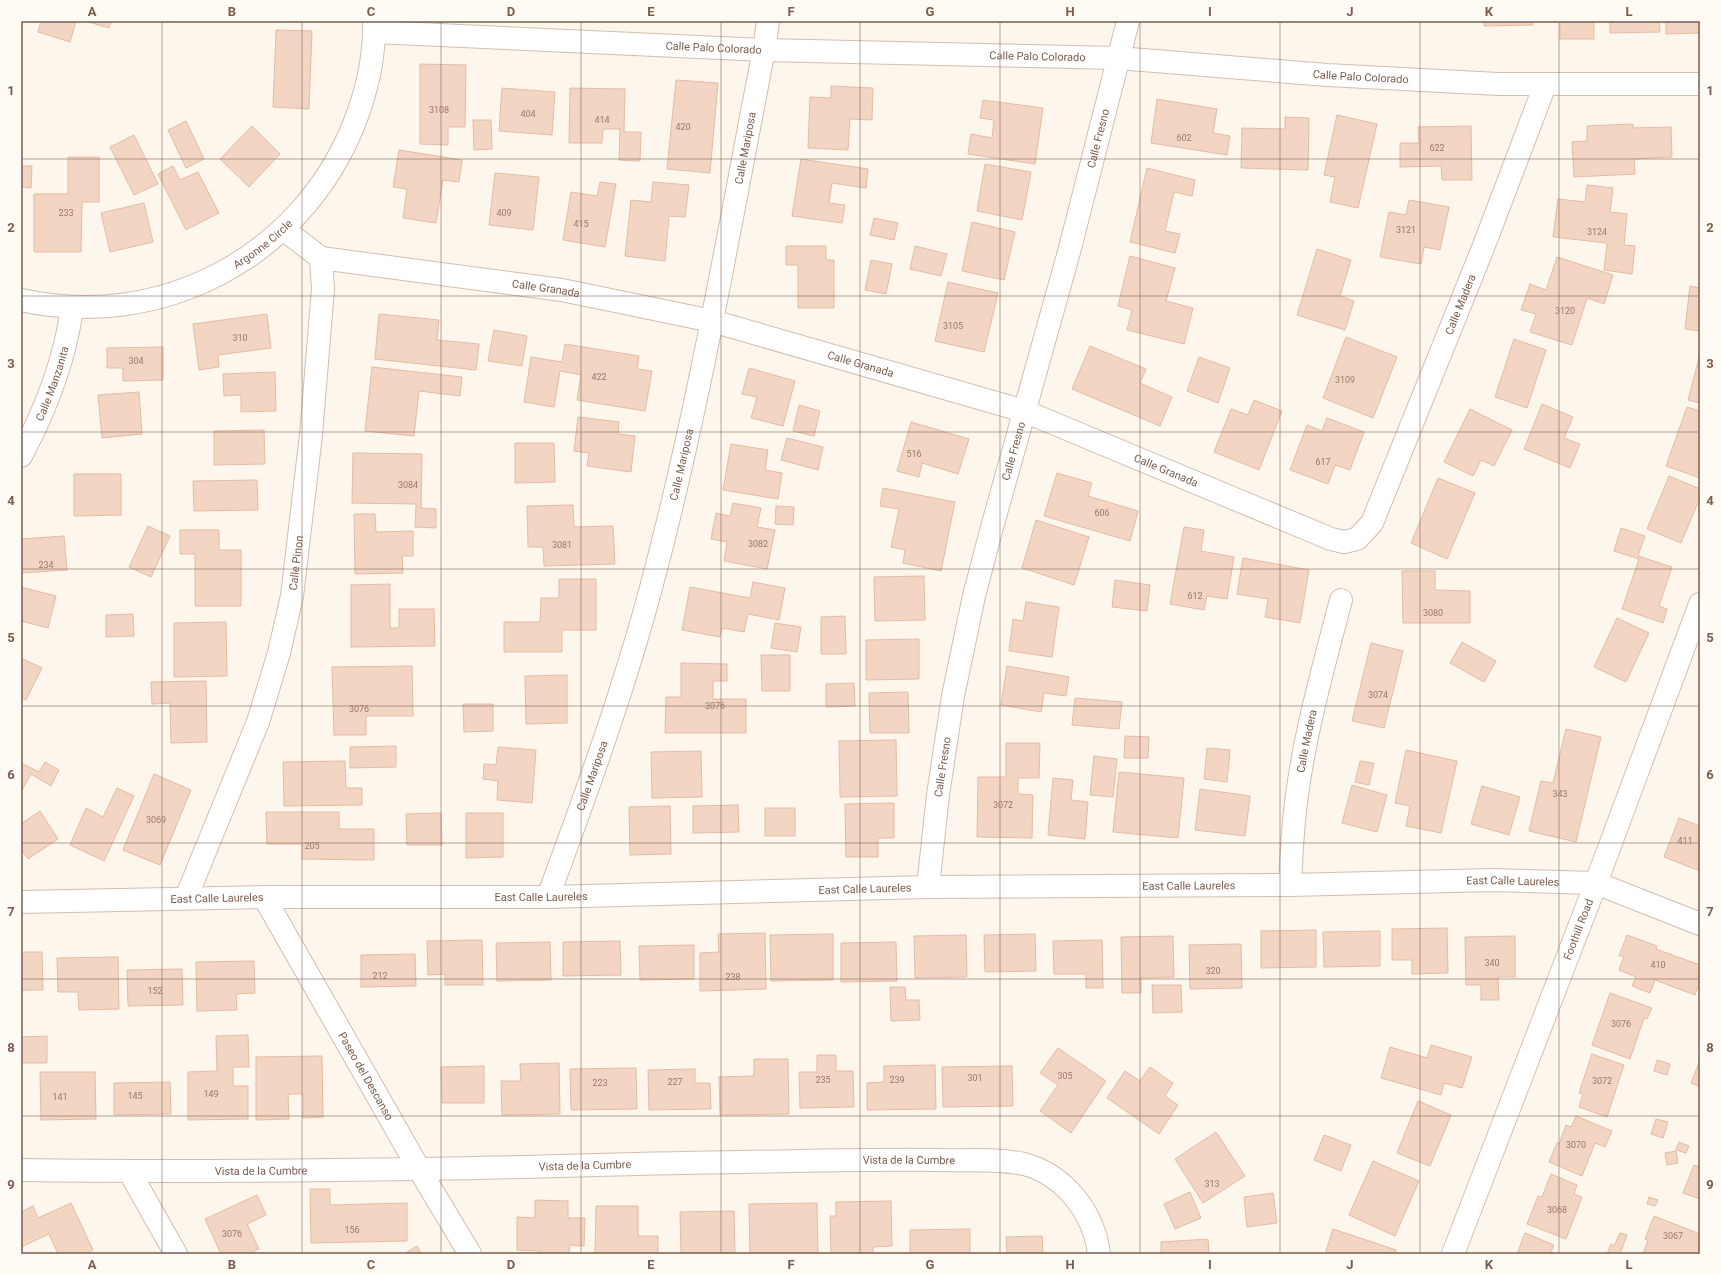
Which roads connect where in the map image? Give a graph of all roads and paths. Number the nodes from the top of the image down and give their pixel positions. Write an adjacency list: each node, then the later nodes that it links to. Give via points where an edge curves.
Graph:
1 (768, 21): 4 (street, Calle Mariposa)
2 (1128, 21): 5 (street, Calle Fresno)
3 (374, 27): 4 (street, Calle Palo Colorado); 8 (street, Argonne Circle, via 365,91 347,140 330,172 308,202)
4 (764, 50): 5 (street, Calle Palo Colorado); 12 (street, Calle Mariposa)
5 (1118, 58): 7 (street, Calle Palo Colorado, via 1327,75); 13 (street, Calle Fresno, via 1069,252)
6 (1700, 84): 7 (street, Calle Palo Colorado)
7 (1545, 85): 15 (street, Calle Madera, via 1483,248)
8 (283, 229): 9 (street); 11 (street, Argonne Circle, via 237,264 186,290 130,304)
9 (320, 258): 12 (street, Calle Granada, via 562,290); 23 (street, Calle Pinon, via 323,290 311,435 292,596 279,653 258,722)
10 (21, 300): 11 (street, Argonne Circle)
11 (72, 308): 14 (street, Calle Manzanita, via 55,383)
12 (712, 321): 13 (street, Calle Granada); 22 (street, Calle Mariposa, via 678,481 652,586 622,687)
13 (1024, 411): 15 (street, Calle Granada, via 1331,539 1344,542 1357,539); 20 (street, Calle Fresno, via 974,596 953,696 938,795)
14 (21, 456)
15 (1372, 523)
16 (1341, 600): 19 (street, Calle Madera, via 1304,753 1294,820)
17 (1700, 604): 18 (street, Foothill Road)
18 (1596, 883): 19 (street, East Calle Laureles, via 1492,880); 25 (street, East Calle Laureles); 32 (street, Foothill Road)
19 (1290, 885): 20 (street, East Calle Laureles)
20 (928, 887): 22 (street, East Calle Laureles)
21 (264, 897): 22 (street, East Calle Laureles); 23 (street, East Calle Laureles); 26 (street, Paseo del Descanso)
22 (548, 897)
23 (186, 898): 24 (street, East Calle Laureles)
24 (21, 902)
25 (1700, 924)
26 (419, 1169): 28 (street, Vista de la Cumbre); 30 (street, Paseo del Descanso); 31 (street, Vista de la Cumbre, via 630,1163 1004,1161 1046,1173 1064,1186 1079,1202 1090,1220 1098,1241)
27 (21, 1170): 28 (street, Vista de la Cumbre)
28 (129, 1172): 29 (street)
29 (176, 1254)
30 (470, 1254)
31 (1099, 1254)
32 (1453, 1254)

